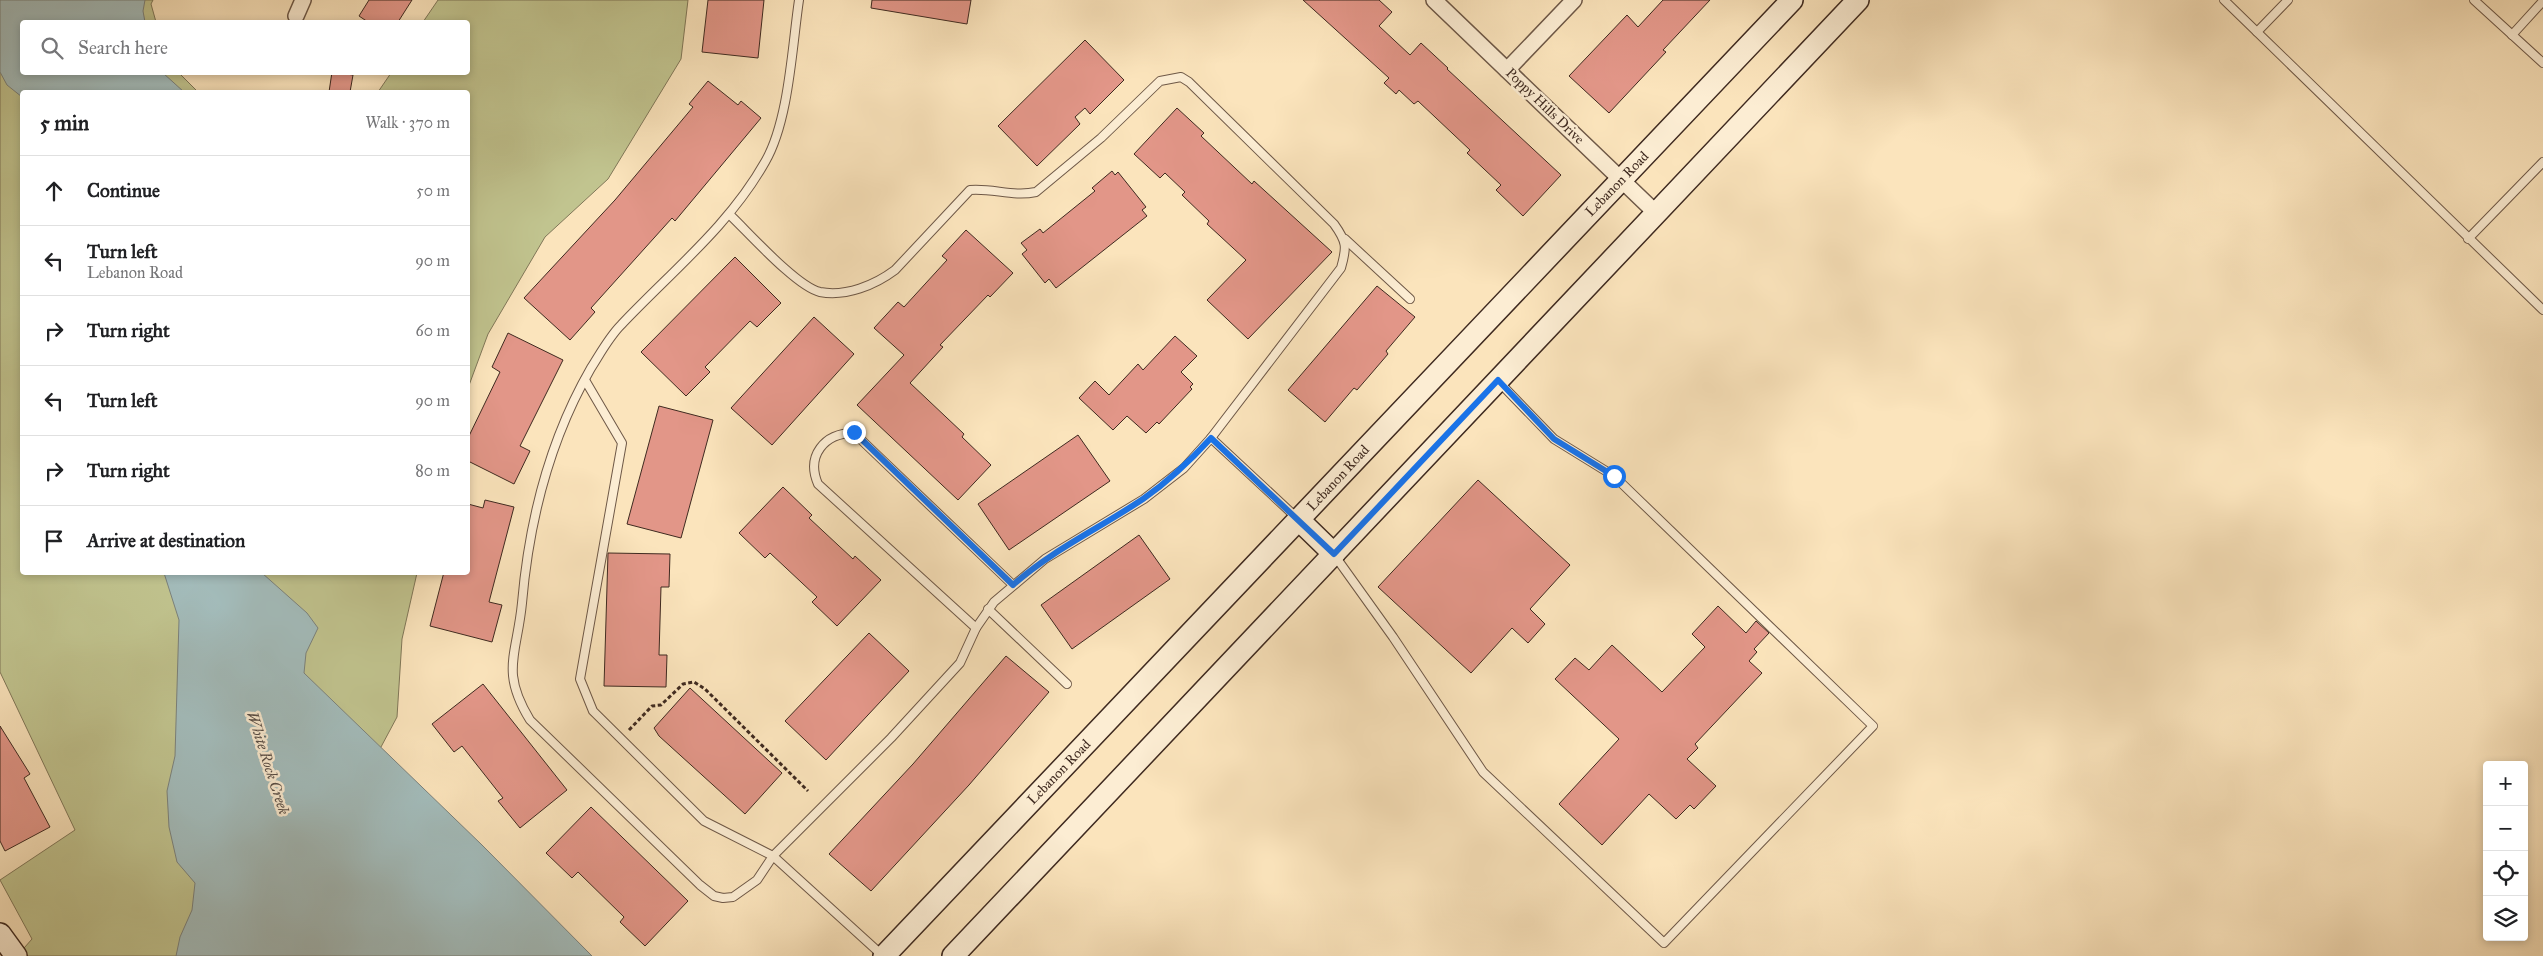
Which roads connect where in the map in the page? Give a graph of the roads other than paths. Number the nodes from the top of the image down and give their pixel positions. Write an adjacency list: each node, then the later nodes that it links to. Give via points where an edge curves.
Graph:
1 (302, 0): 11 (street)
2 (799, 0): 19 (lane, via 775,140 766,160)
3 (1434, 0): 15 (street, Poppy Hills Drive)
4 (1574, 0): 15 (street)
5 (1792, 0): 17 (main road, Lebanon Road)
6 (1858, 0): 18 (main road)
7 (2224, 0): 12 (lane)
8 (2288, 0): 12 (lane)
9 (2474, 0): 13 (lane)
10 (2543, 1): 13 (lane)
11 (296, 16)
12 (2258, 32): 21 (lane)
13 (2512, 35): 14 (lane)
14 (2543, 63)
15 (1507, 70): 17 (street, Poppy Hills Drive)
16 (2543, 162): 21 (lane)
17 (1622, 180): 18 (street, Poppy Hills Drive); 27 (main road, Lebanon Road)
18 (1656, 213): 25 (main road)
19 (730, 215): 20 (lane, via 810,288 832,293 865,288 895,270 970,190 984,189 1004,194 1036,192 1101,138 1160,81 1181,77 1334,224); 24 (lane, via 619,326)
20 (1345, 239): 22 (lane); 26 (lane, via 1341,268)
21 (2468, 239): 23 (lane)
22 (1410, 299)
23 (2543, 310)
24 (585, 380): 33 (lane, via 622,444 580,679 593,711 704,820); 33 (lane, via 551,455 542,493 524,575 512,660 515,691 530,720 714,896 733,897 746,889 758,879)
25 (1498, 380): 28 (main road); 28 (lane, via 1554,439 1614,476 1873,726 1664,943 1483,772)
26 (1211, 438): 27 (lane); 29 (lane, via 1184,468 1144,499 1045,560)
27 (1299, 520): 28 (main road); 36 (main road, Lebanon Road)
28 (1334, 554): 37 (main road)
29 (1013, 585): 30 (lane); 31 (lane, via 854,432 831,437 822,447 812,462 818,484)
30 (988, 609): 31 (lane); 32 (lane)
31 (976, 628): 33 (lane, via 960,663 891,738)
32 (1067, 684)
33 (773, 856): 36 (lane)
34 (1, 938): 35 (main road)
35 (16, 956)
36 (884, 956)
37 (953, 956)

